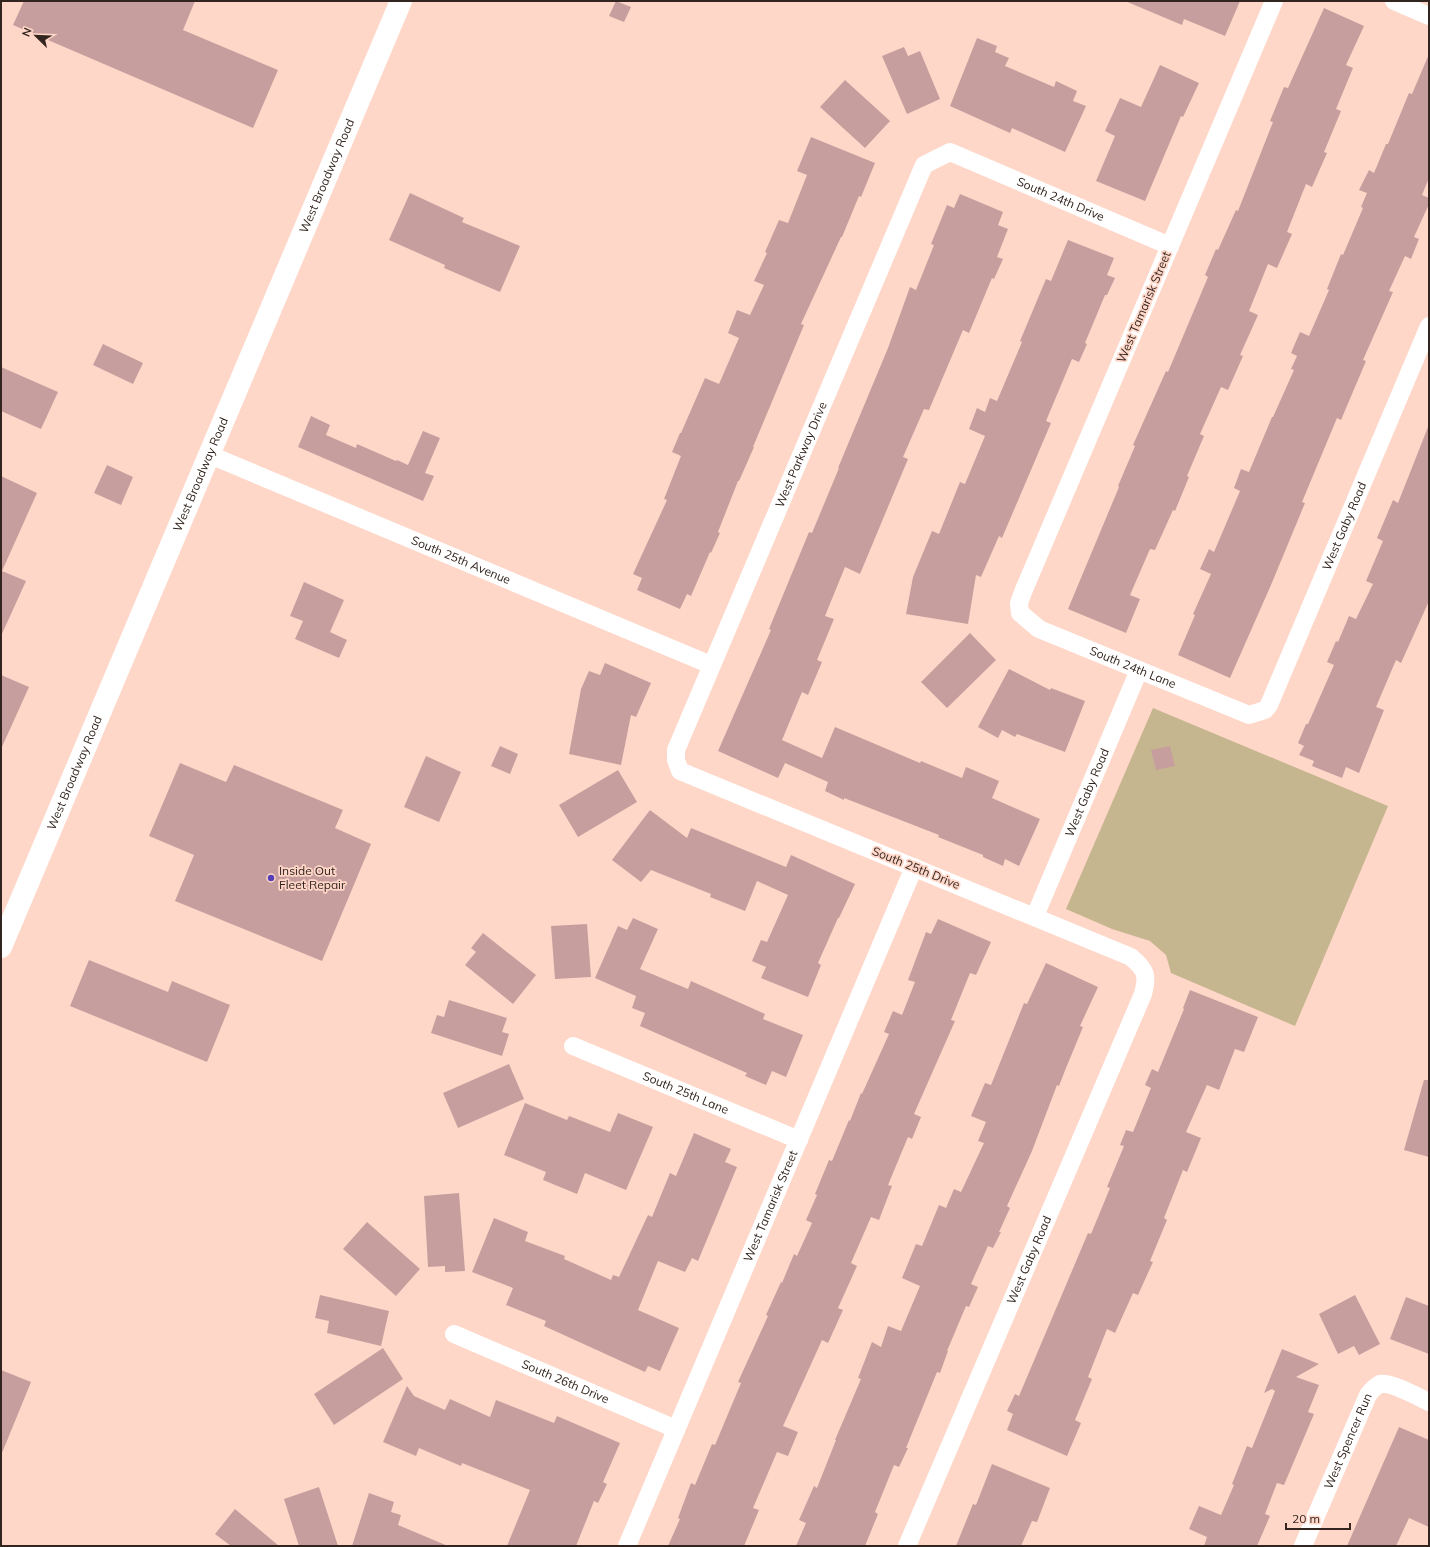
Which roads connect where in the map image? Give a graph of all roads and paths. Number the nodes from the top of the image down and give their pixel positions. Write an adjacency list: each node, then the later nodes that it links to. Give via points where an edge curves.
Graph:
1 (401, 1): 8 (main road, West Broadway Road)
2 (1274, 1): 6 (street, West Tamarisk Street)
3 (1394, 1): 4 (street)
4 (1429, 16)
5 (950, 152): 6 (street, South 24th Drive); 10 (street, West Parkway Drive, via 924,166)
6 (1170, 246): 9 (street, West Tamarisk Street, via 1023,592 1019,603)
7 (1429, 326): 12 (street, West Gaby Road, via 1269,705 1265,710)
8 (210, 455): 10 (street, South 25th Avenue); 16 (main road, West Broadway Road)
9 (1020, 613): 11 (street, South 24th Lane, via 1039,629)
10 (712, 665): 13 (street, West Parkway Drive, via 676,750)
11 (1139, 670): 12 (street, South 24th Lane); 15 (street, West Gaby Road)
12 (1249, 715)
13 (680, 771): 14 (street, South 25th Drive)
14 (914, 867): 15 (street, South 25th Drive); 19 (street, West Tamarisk Street)
15 (1035, 916): 17 (street, South 25th Drive, via 1131,956)
16 (1, 947)
17 (1146, 973): 24 (street, West Gaby Road, via 1143,994)
18 (573, 1046): 19 (street, South 25th Lane)
19 (799, 1140): 22 (street, West Tamarisk Street)
20 (454, 1334): 22 (street, South 26th Drive)
21 (1429, 1402): 25 (street, West Spencer Run, via 1395,1387 1380,1384 1368,1395)
22 (676, 1429): 23 (street, West Tamarisk Street)
23 (627, 1546)
24 (907, 1546)
25 (1303, 1546)

